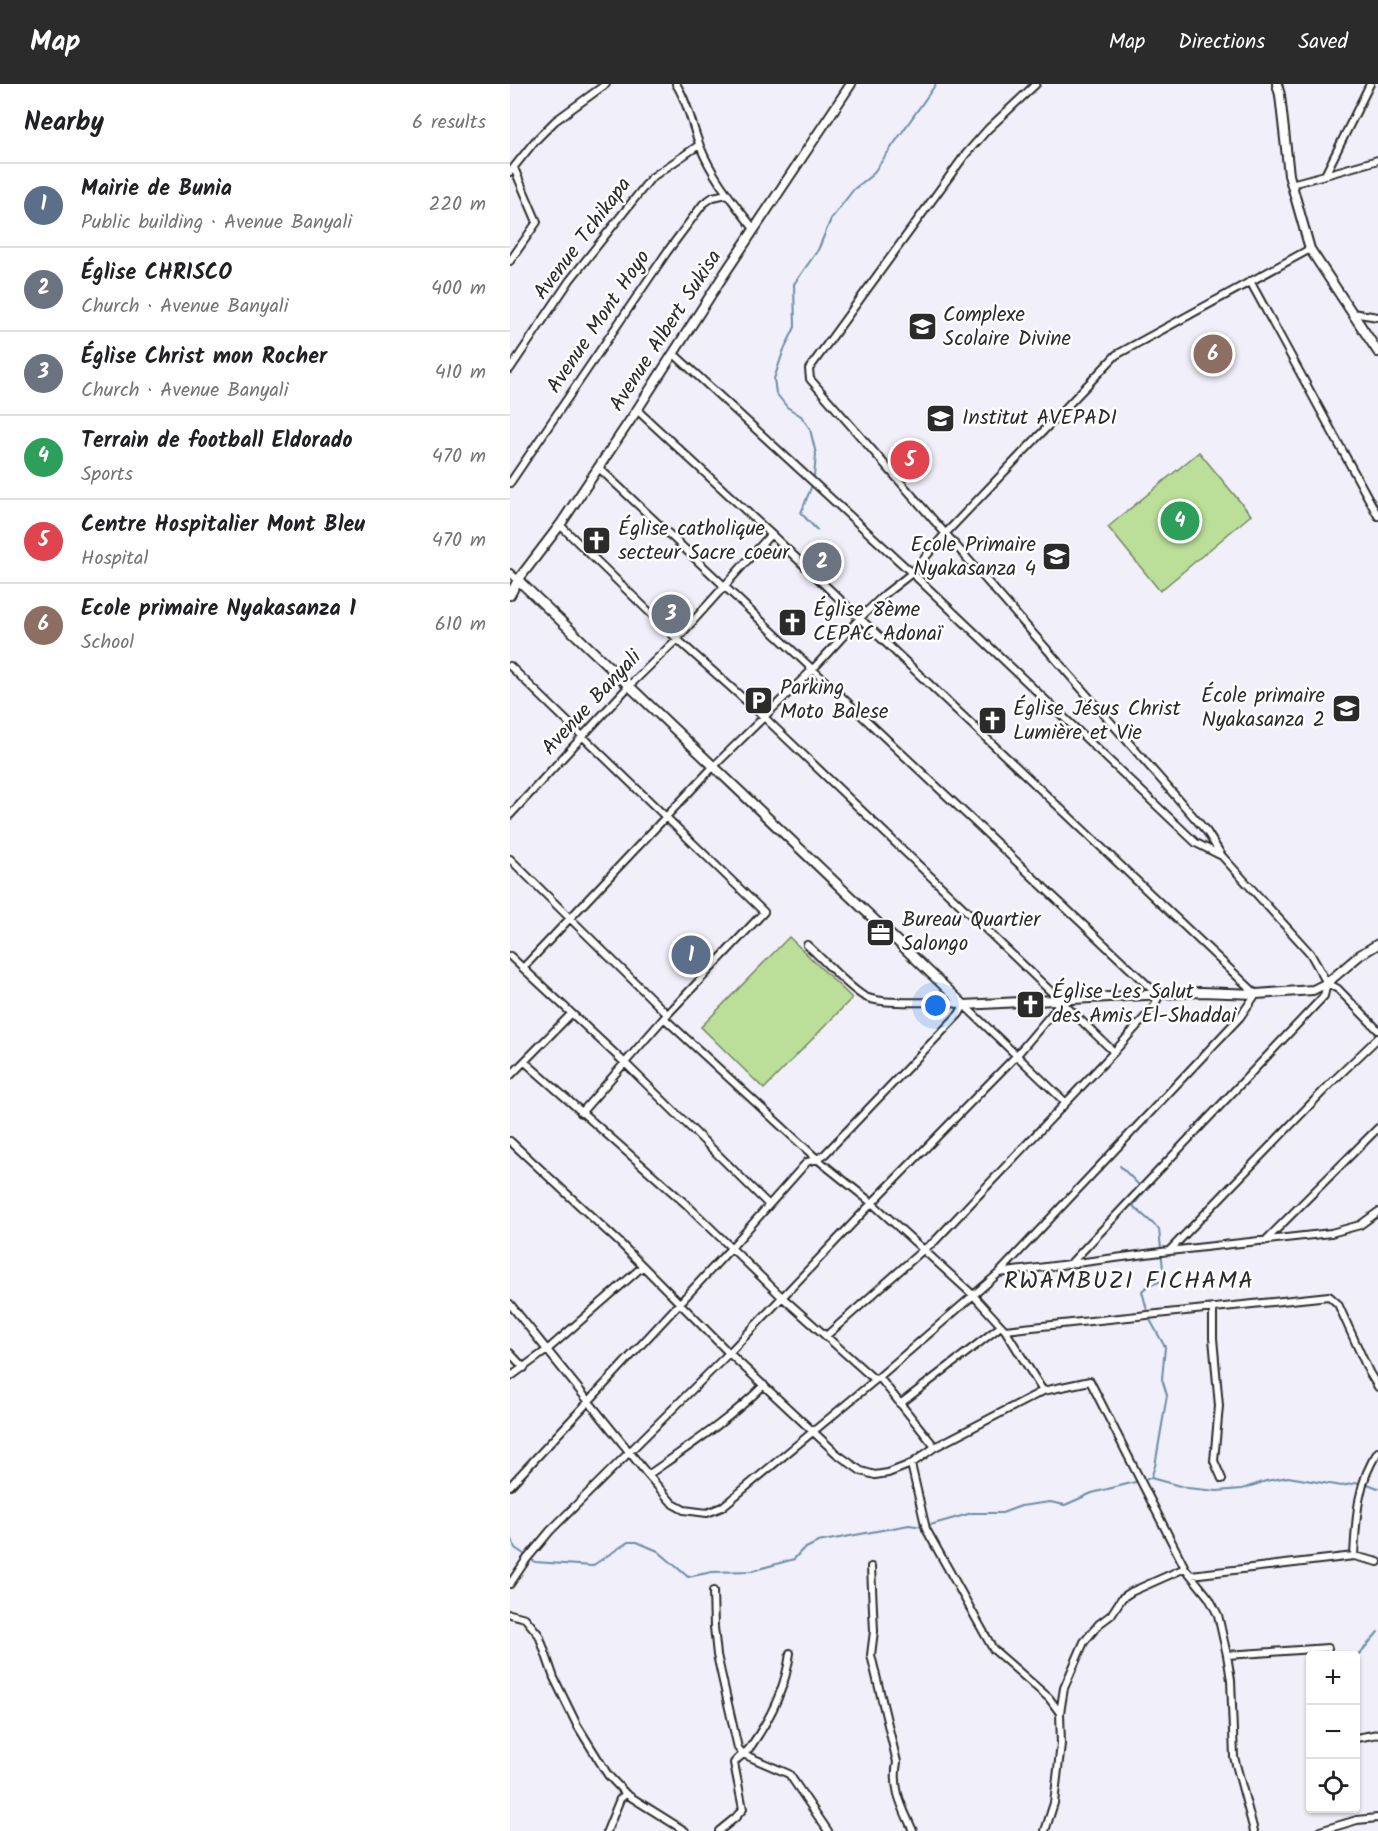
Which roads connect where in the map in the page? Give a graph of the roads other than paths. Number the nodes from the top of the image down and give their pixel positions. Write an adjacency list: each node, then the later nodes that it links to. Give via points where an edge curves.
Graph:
1 (606, 84): 9 (street, via 555,121)
2 (676, 84): 7 (street)
3 (851, 84): 13 (street, Avenue Albert Sukisa)
4 (1036, 84): 28 (street, via 965,155 809,369 810,380)
5 (1277, 84): 11 (street)
6 (1370, 84): 10 (street)
7 (699, 145): 12 (street); 21 (street, Avenue Tchikapa, via 651,178 570,280)
8 (1378, 160): 10 (street)
9 (512, 170): 15 (street, via 537,222)
10 (1325, 175): 11 (street)
11 (1291, 184): 14 (street)
12 (727, 194): 13 (street); 24 (street, Avenue Mont Hoyo, via 703,204)
13 (754, 229): 20 (street, Avenue Albert Sukisa)
14 (1310, 249): 16 (street); 17 (street)
15 (510, 261)
16 (1250, 281): 25 (street); 28 (street, via 1116,355)
17 (1352, 313): 18 (street); 19 (street)
18 (1378, 317)
19 (1378, 352)
20 (673, 353): 22 (street, Avenue Albert Sukisa); 30 (street)
21 (510, 369)
22 (638, 410): 23 (street, Avenue Albert Sukisa); 27 (street)
23 (598, 468): 26 (street, Avenue Albert Sukisa); 32 (street)
24 (510, 483)
25 (1378, 516)
26 (560, 525): 31 (street, Avenue Albert Sukisa); 35 (street)
27 (771, 534): 32 (street, Avenue Banyali); 34 (street)
28 (945, 534): 30 (street); 44 (street, via 1207,832)
29 (510, 573): 31 (street)
30 (912, 573): 34 (street); 44 (street, via 1196,843)
31 (518, 580): 33 (street, Avenue Albert Sukisa); 38 (street)
32 (723, 587): 35 (street, Avenue Banyali); 37 (street)
33 (510, 595)
34 (860, 618): 37 (street); 52 (street)
35 (677, 639): 38 (street, Avenue Banyali); 39 (street)
36 (510, 666): 40 (street)
37 (813, 669): 39 (street); 53 (street)
38 (628, 687): 40 (street, Avenue Banyali); 41 (street)
39 (764, 717): 41 (street); 54 (street)
40 (582, 737): 42 (street, Avenue Banyali); 43 (street)
41 (713, 767): 43 (street); 55 (street)
42 (510, 815)
43 (665, 817): 46 (street); 57 (street, via 764,912)
44 (1221, 856): 51 (street, via 1310,953)
45 (510, 859): 46 (street)
46 (571, 919): 50 (street); 57 (street)
47 (1378, 944): 51 (street)
48 (807, 945): 55 (street, via 863,996 878,1001 951,1001)
49 (510, 956): 50 (street)
50 (523, 968): 56 (street)
51 (1327, 983): 52 (street, via 1313,990); 58 (street, via 1338,989); 77 (street, via 1324,996)
52 (1256, 994): 53 (street); 79 (street, via 1240,1017)
53 (1159, 996): 54 (street); 60 (street)
54 (1060, 999): 55 (street); 60 (street); 61 (street)
55 (964, 1005): 61 (street); 69 (street)
56 (571, 1014): 62 (street); 63 (street)
57 (665, 1016): 63 (street); 69 (street)
58 (1378, 1030)
59 (1378, 1038): 76 (street)
60 (1114, 1052): 65 (street)
61 (1016, 1056): 65 (street); 70 (street)
62 (525, 1062): 64 (street); 66 (street)
63 (625, 1063): 66 (street); 71 (street)
64 (510, 1076)
65 (1065, 1102): 75 (street)
66 (581, 1113): 74 (street)
67 (1378, 1128): 73 (street)
68 (510, 1141): 78 (street)
69 (817, 1159): 70 (street); 71 (street, via 807,1162)
70 (872, 1203): 75 (street); 81 (street)
71 (769, 1204): 74 (street)
72 (1378, 1212): 73 (street, via 1347,1230)
73 (1265, 1241): 76 (street)
74 (731, 1248): 81 (street); 82 (street)
75 (924, 1250): 80 (street); 86 (street)
76 (1164, 1251): 77 (street)
77 (1072, 1263): 79 (street)
78 (642, 1267): 82 (street); 87 (street)
79 (999, 1273): 80 (street)
80 (973, 1295): 85 (street); 92 (street)
81 (782, 1297): 86 (street); 89 (street)
82 (680, 1303): 89 (street); 96 (street)
83 (510, 1304): 87 (street)
84 (1213, 1308): 85 (street); 94 (street, via 1329,1296 1338,1304); 104 (street, via 1219,1406 1214,1461)
85 (1003, 1328): 95 (street); 97 (street)
86 (826, 1336): 92 (street)
87 (547, 1350): 90 (street); 96 (street)
88 (510, 1353): 90 (street)
89 (729, 1353): 93 (street); 100 (street)
90 (524, 1368): 91 (street)
91 (510, 1377)
92 (877, 1378): 97 (street); 98 (street)
93 (764, 1385): 98 (street); 103 (street, via 714,1428)
94 (1378, 1387)
95 (1043, 1391): 99 (street); 109 (street, via 1090,1381)
96 (588, 1402): 100 (street); 105 (street)
97 (900, 1404): 99 (street)
98 (813, 1432): 102 (street, via 861,1472 888,1473); 103 (street, via 722,1507 707,1513 684,1510 674,1504)
99 (936, 1447): 102 (street)
100 (629, 1452): 103 (street); 111 (street, via 550,1531)
101 (1378, 1452): 106 (street, via 1371,1461 1356,1512)
102 (911, 1464): 117 (street, via 925,1526 993,1649 1049,1698)
103 (648, 1475)
104 (1222, 1479)
105 (510, 1486)
106 (1354, 1556): 107 (street); 110 (street)
107 (1378, 1562)
108 (871, 1568): 127 (street, via 872,1655 897,1762 897,1795)
109 (1185, 1568): 110 (street); 117 (street, via 1131,1592 1099,1624 1070,1669)
110 (1191, 1575): 116 (street, via 1218,1615)
111 (510, 1584)
112 (713, 1591): 120 (street, via 717,1655 738,1748)
113 (510, 1614): 121 (street, via 525,1618 534,1627 577,1725 608,1775)
114 (1328, 1648): 116 (street)
115 (790, 1653): 120 (street, via 774,1707)
116 (1227, 1655): 129 (street, via 1234,1757)
117 (1060, 1713): 128 (street, via 1055,1794)
118 (1378, 1734): 119 (street)
119 (1360, 1737)
120 (743, 1754): 125 (street, via 734,1763 743,1809); 126 (street, via 789,1774)
121 (626, 1794): 123 (street); 124 (street, via 620,1799)
122 (1378, 1818): 130 (street)
123 (683, 1830)
124 (607, 1831)
125 (719, 1831)
126 (828, 1831)
127 (913, 1831)
128 (1045, 1831)
129 (1254, 1831)
130 (1320, 1831)

